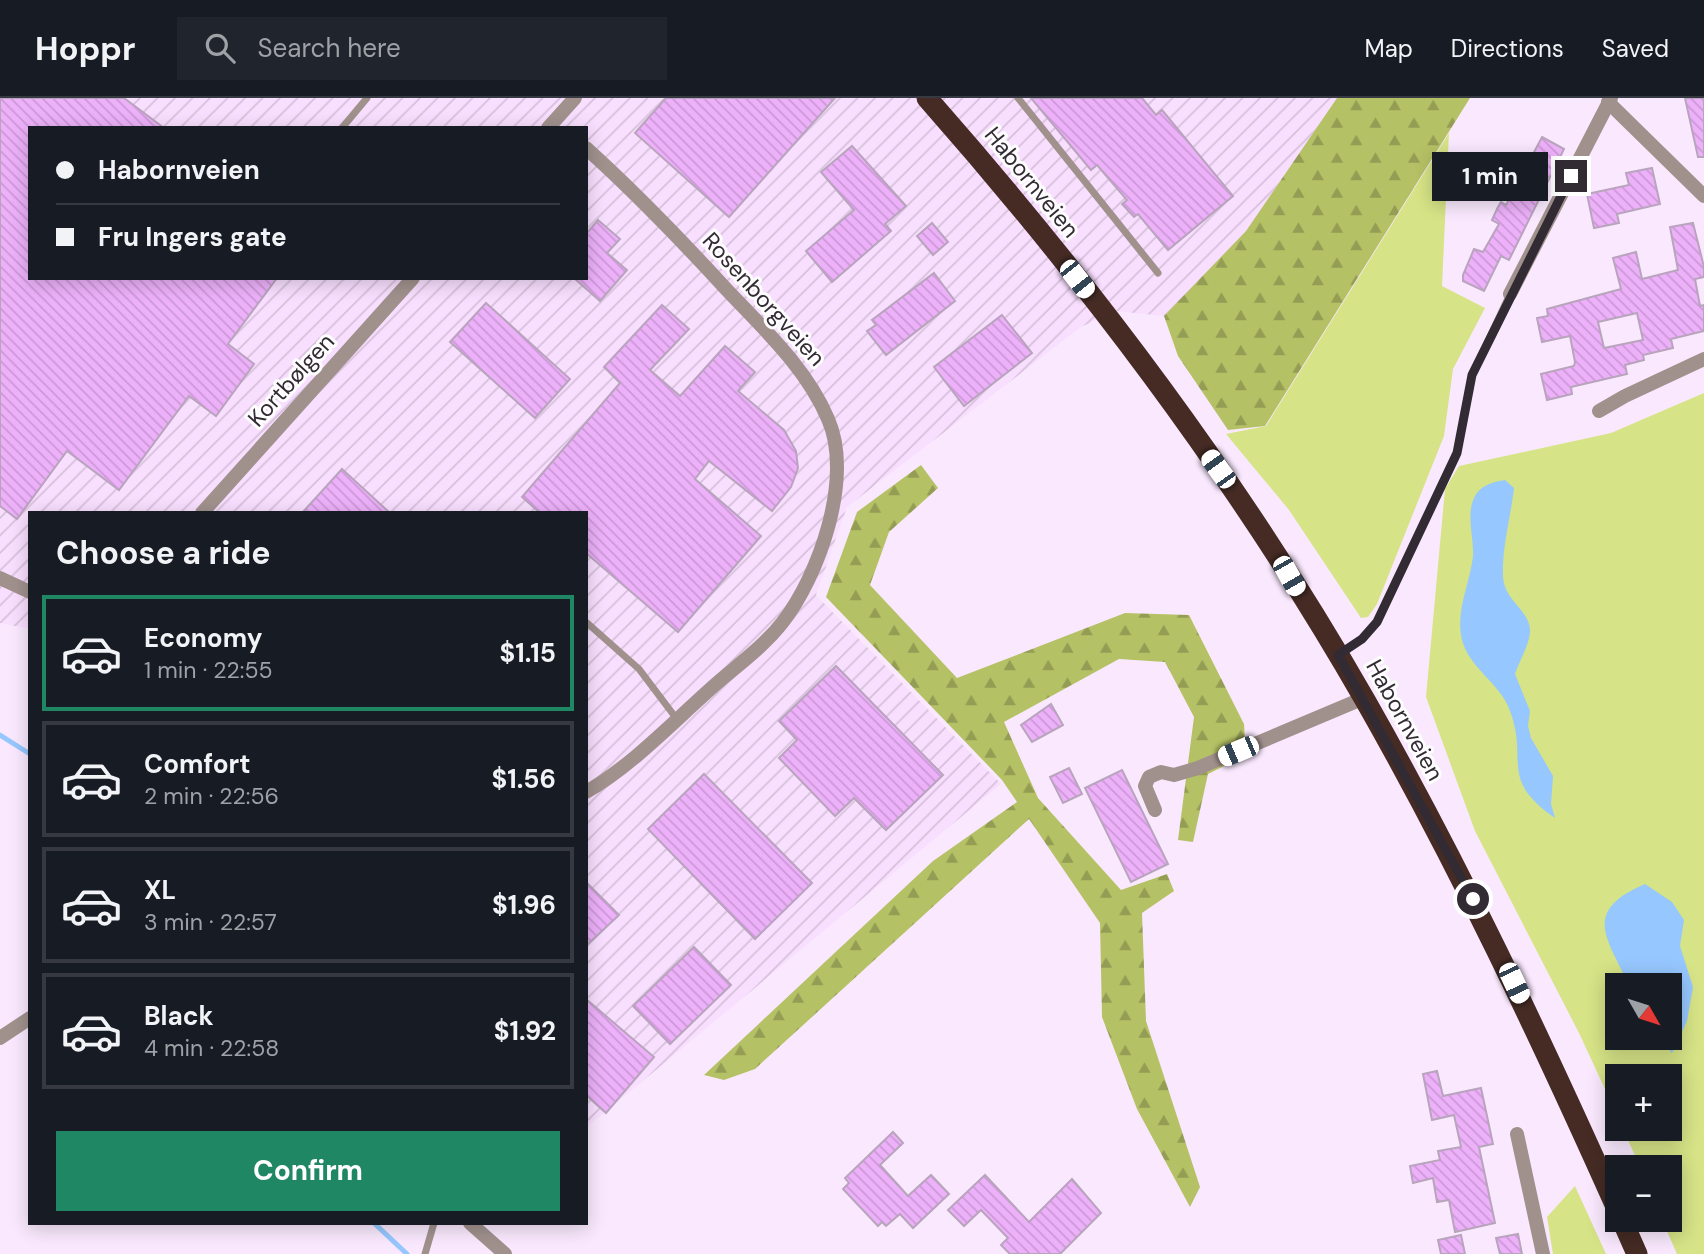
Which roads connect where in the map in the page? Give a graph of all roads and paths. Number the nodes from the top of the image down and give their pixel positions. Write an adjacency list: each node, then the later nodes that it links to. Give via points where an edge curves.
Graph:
1 (368, 98): 7 (lane)
2 (575, 98): 6 (street)
3 (927, 98): 19 (highway, Habornveien, via 1149,372 1234,491)
4 (1018, 98): 10 (lane)
5 (1610, 100): 9 (street); 12 (street)
6 (556, 125)
7 (344, 126)
8 (588, 150): 21 (street, Rosenborgveien, via 678,237 792,362 830,421 837,461 825,536 804,591 781,625)
9 (1704, 197)
10 (1158, 273)
11 (411, 280): 15 (street, Kortbølgen)
12 (1510, 294): 19 (lane, via 1472,375 1457,453 1377,622)
13 (1704, 359): 14 (street)
14 (1600, 411)
15 (204, 511)
16 (0, 578): 17 (street)
17 (28, 592)
18 (588, 624): 21 (lane, via 639,669)
19 (1338, 655): 20 (highway, Habornveien)
20 (1364, 698): 23 (street, via 1198,768 1149,777 1145,786); 27 (highway, Habornveien, via 1484,920)
21 (676, 718): 22 (street, Rosenborgveien)
22 (588, 790)
23 (1155, 810)
24 (28, 1019): 25 (street)
25 (0, 1038)
26 (1517, 1135): 33 (street)
27 (1605, 1183)
28 (434, 1225): 31 (lane)
29 (472, 1225): 32 (street)
30 (1627, 1232): 34 (highway)
31 (425, 1254)
32 (505, 1254)
33 (1543, 1254)
34 (1637, 1254)

